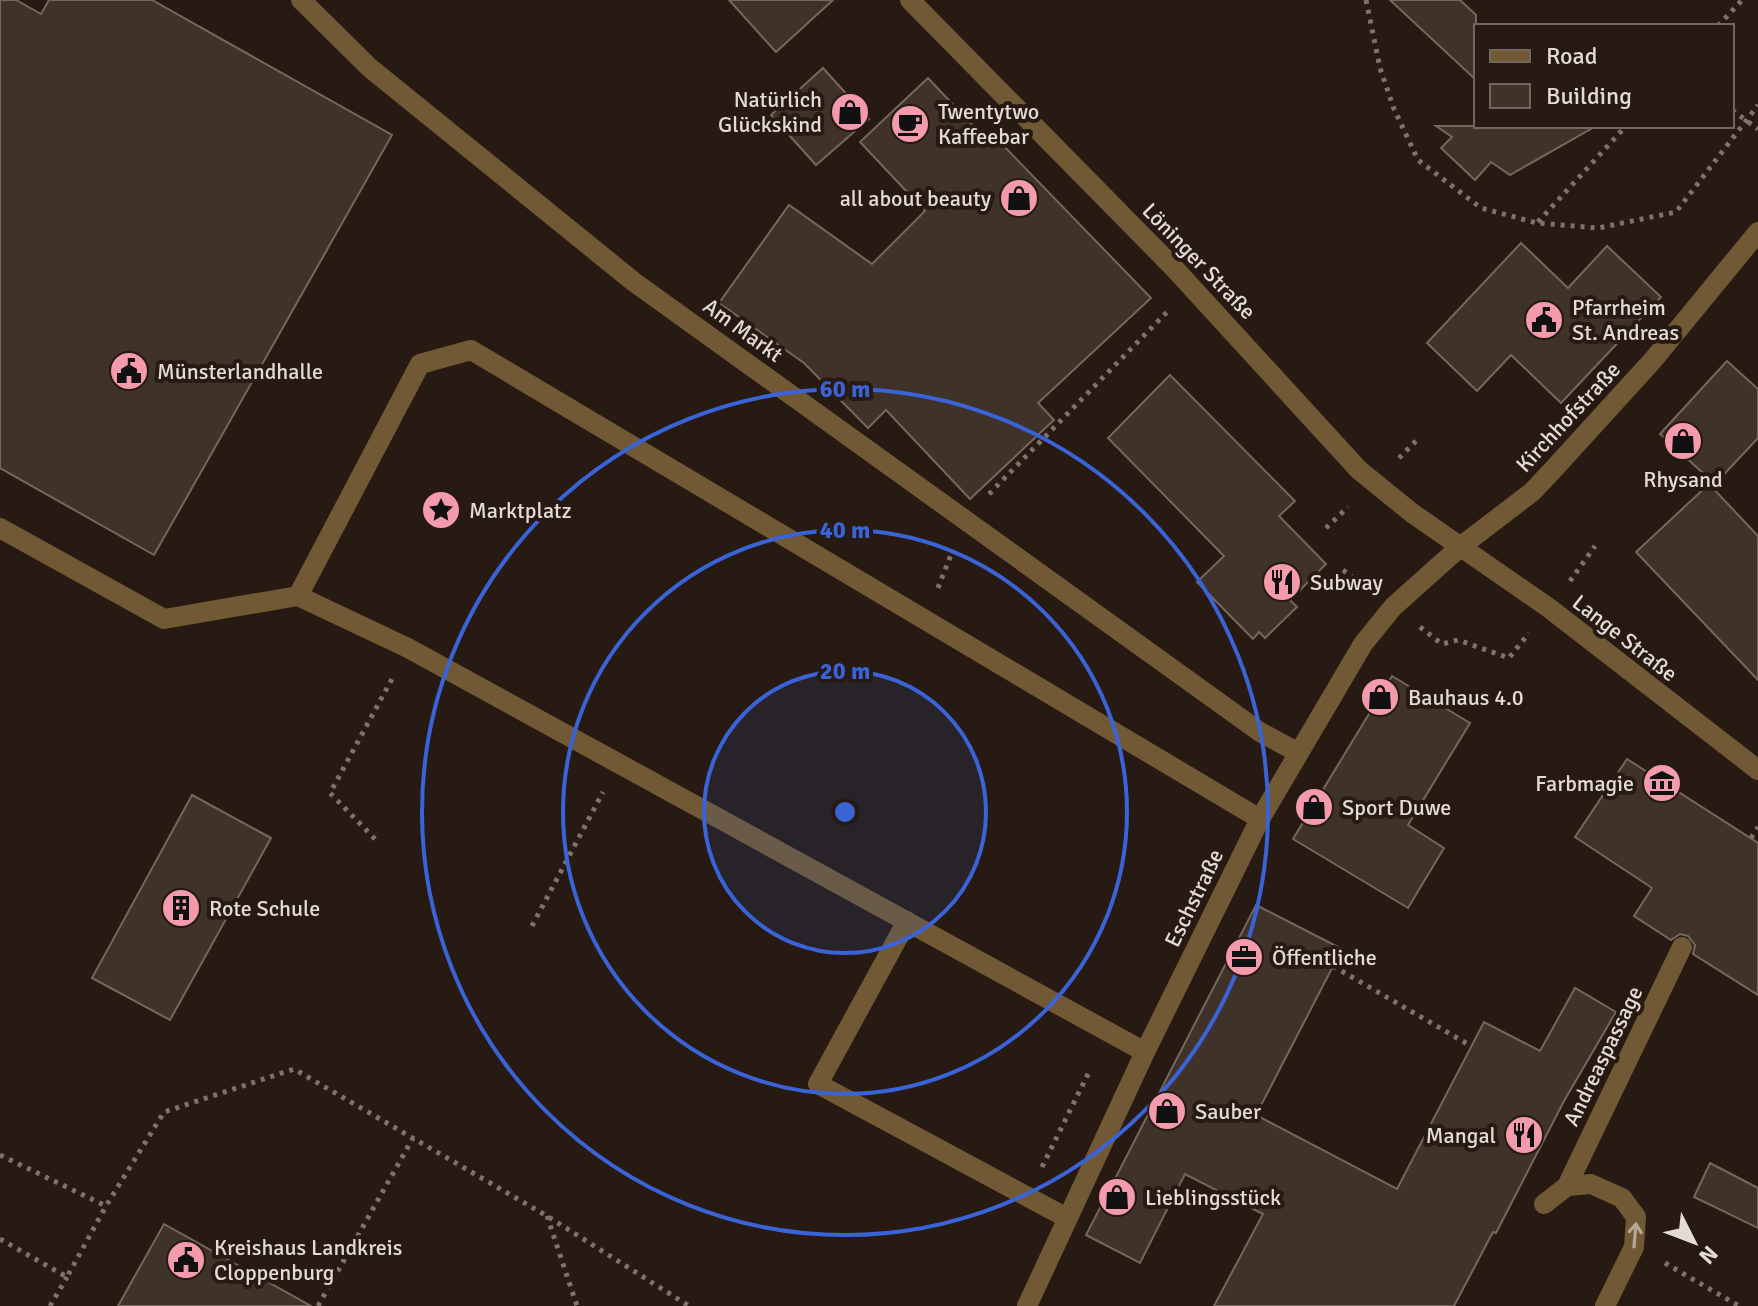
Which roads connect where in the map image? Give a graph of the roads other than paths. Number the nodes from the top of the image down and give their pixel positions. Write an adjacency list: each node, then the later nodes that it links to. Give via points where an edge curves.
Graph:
1 (301, 0): 7 (street, Am Markt, via 370,68 634,282 1260,732)
2 (910, 0): 5 (street, Löninger Straße, via 1174,268 1359,470)
3 (1758, 232): 5 (street, Kirchhofstraße, via 1653,360 1551,472)
4 (0, 528): 6 (street, via 164,619)
5 (1460, 547): 7 (street, Eschstraße, via 1393,607 1363,644); 8 (street, Lange Straße, via 1549,608)
6 (298, 596): 9 (street, via 420,364 471,350); 10 (street, via 408,648)
7 (1297, 752): 9 (street, Eschstraße)
8 (1758, 770)
9 (1260, 819): 12 (street, Eschstraße)
10 (907, 921): 12 (street); 15 (street, via 818,1084)
11 (1682, 947): 13 (street, Andreaspassage)
12 (1145, 1052): 15 (street, Eschstraße)
13 (1567, 1186): 14 (street); 17 (street, one-way to 13, via 1634,1247 1636,1217 1622,1198 1591,1184)
14 (1544, 1204)
15 (1067, 1218): 16 (street, Eschstraße)
16 (1027, 1306)
17 (1605, 1306)

